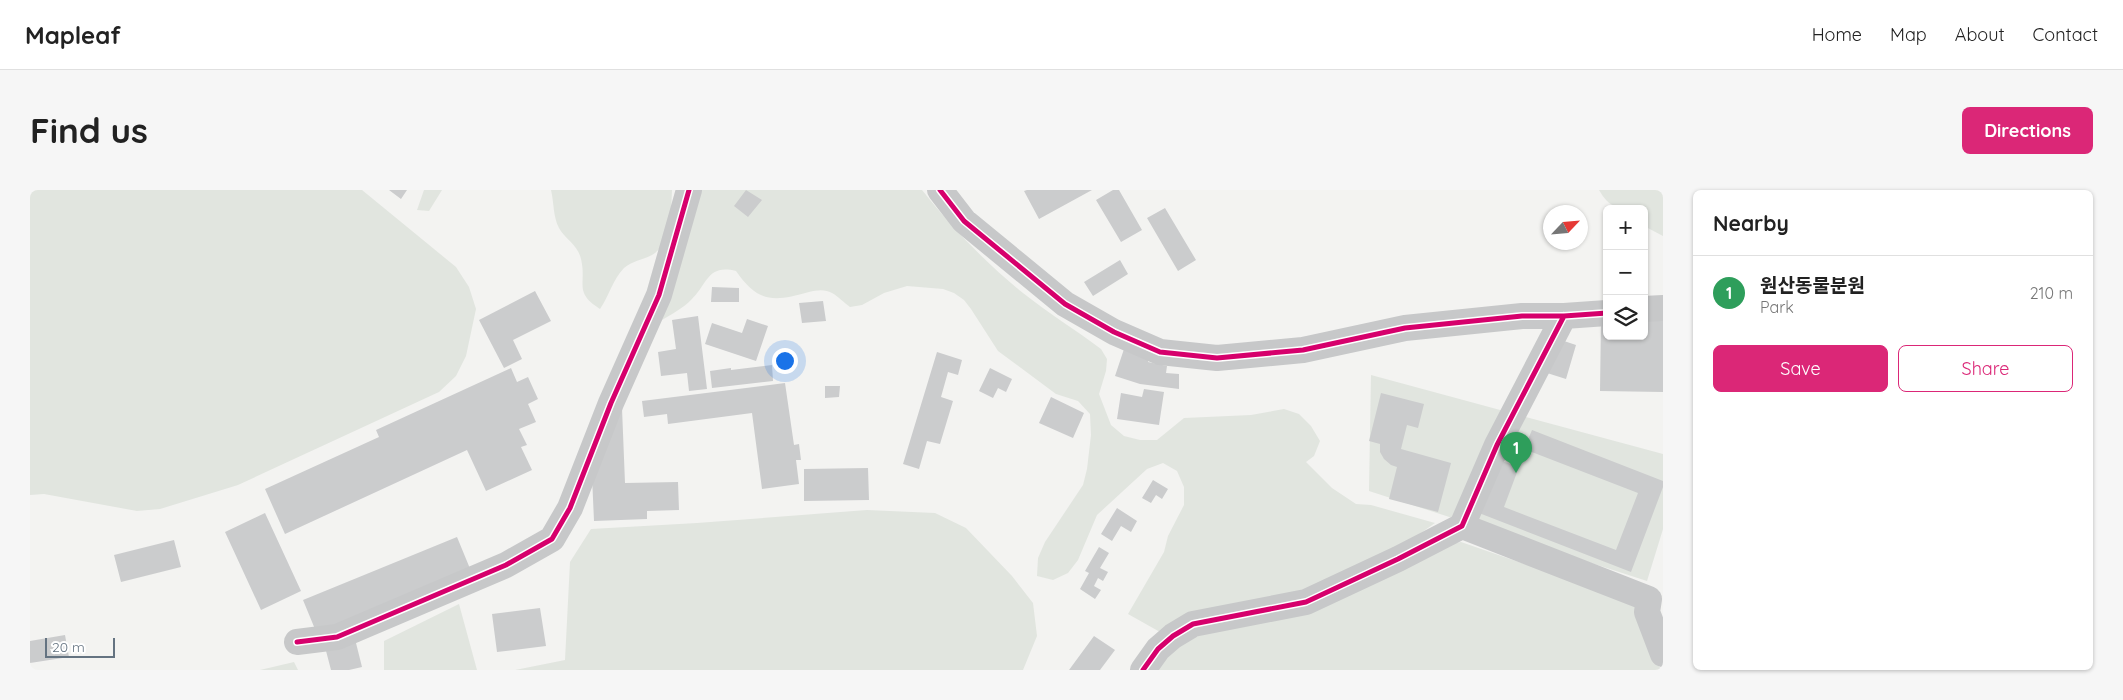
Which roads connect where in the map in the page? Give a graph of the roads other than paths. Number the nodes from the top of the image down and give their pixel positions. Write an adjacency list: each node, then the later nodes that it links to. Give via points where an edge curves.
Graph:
1 (689, 190): 9 (street, via 659,295 611,403 570,508 552,539 506,566 337,637)
2 (940, 190): 6 (street, via 964,221 1065,304 1114,332 1160,352 1217,358 1304,350 1405,328 1522,316)
3 (1663, 308): 4 (street)
4 (1648, 309)
5 (1603, 313): 6 (street)
6 (1564, 316): 7 (street, via 1496,445)
7 (1462, 526): 8 (street); 11 (street, via 1306,602 1193,624 1158,649)
8 (1656, 594): 10 (street, via 1648,612)
9 (297, 642)
10 (1663, 654)
11 (1143, 670)

